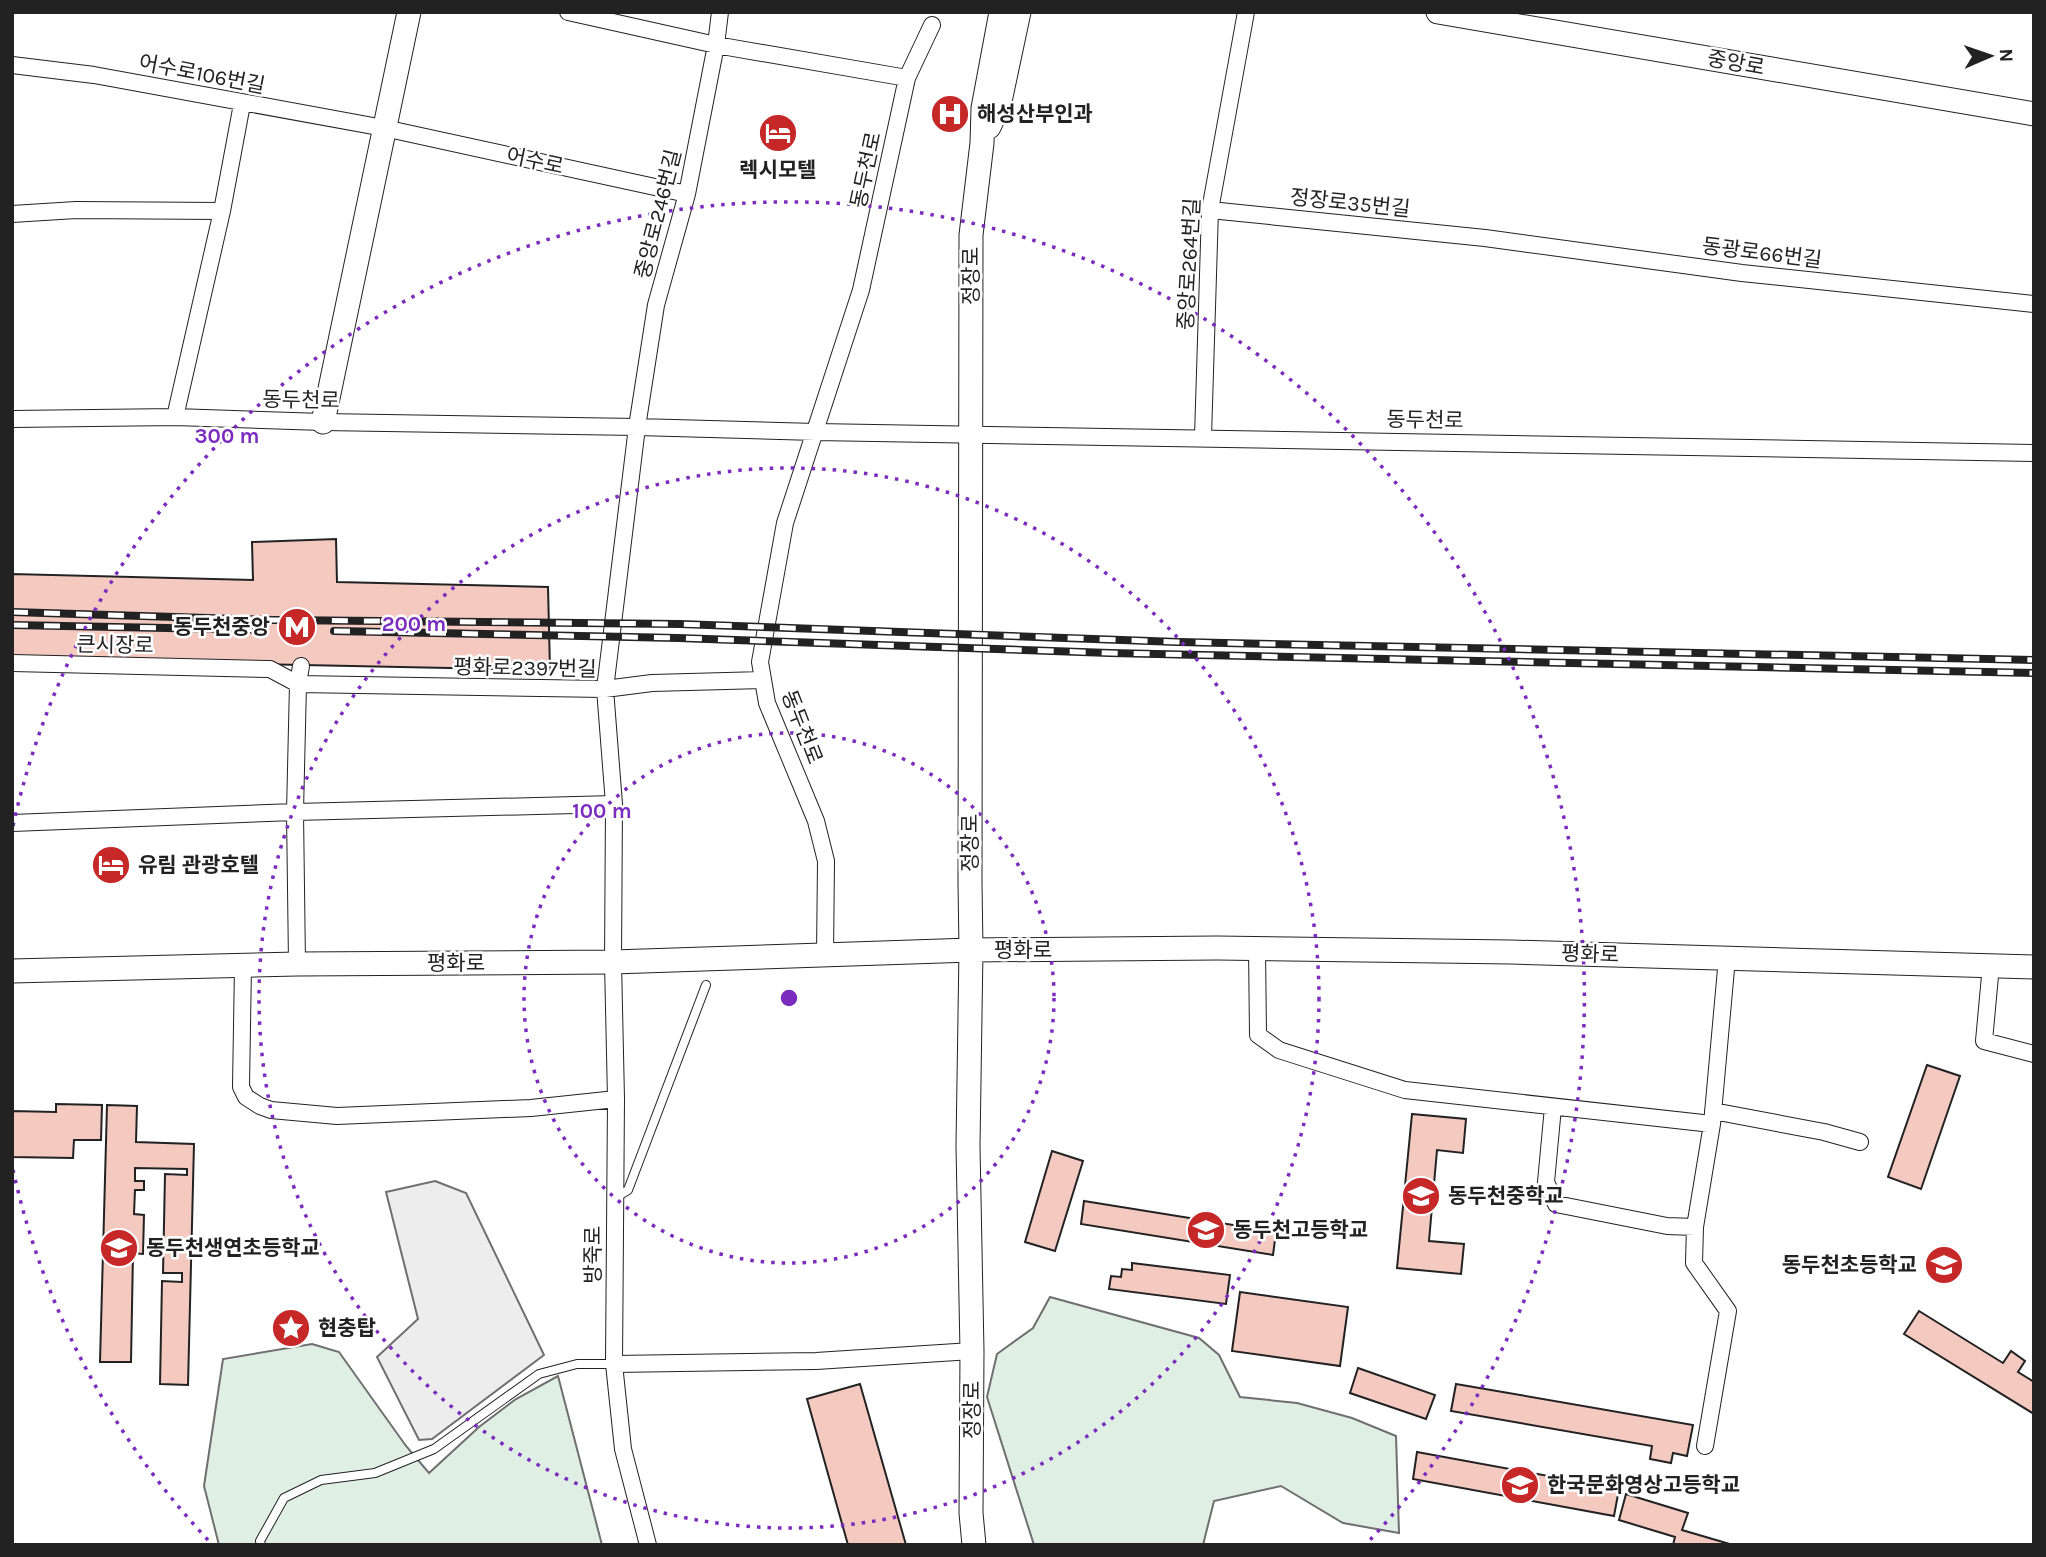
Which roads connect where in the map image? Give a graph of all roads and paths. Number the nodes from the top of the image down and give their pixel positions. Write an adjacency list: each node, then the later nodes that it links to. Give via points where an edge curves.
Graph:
1 (409, 12): 15 (main road)
2 (568, 12): 10 (street)
3 (720, 12): 10 (street, 중앙로246번길)
4 (1001, 12): 16 (main road, via 983,108)
5 (1019, 12): 16 (main road, via 999,106)
6 (1246, 12): 18 (street, 중앙로264번길)
7 (1438, 12): 8 (main road, 중앙로)
8 (1490, 17): 14 (main road, 중앙로)
9 (932, 25): 12 (street, 동두천로)
10 (716, 45): 12 (street); 17 (street, 중앙로246번길)
11 (12, 65): 13 (street, 어수로106번길, via 94,75)
12 (907, 78): 27 (street, 동두천로, via 861,289)
13 (242, 104): 15 (street, 어수로106번길); 19 (street)
14 (2034, 114)
15 (384, 128): 17 (street, 어수로); 25 (main road)
16 (982, 143): 28 (main road, 정장로, via 971,235)
17 (687, 194): 26 (street, 중앙로246번길, via 656,305)
18 (1210, 210): 21 (street, 정장로35번길); 29 (street, 중앙로264번길)
19 (222, 211): 20 (street); 23 (street)
20 (12, 214)
21 (1485, 238): 22 (street, 동광로66번길, via 1742,273)
22 (2034, 304)
23 (175, 417): 24 (street, 동두천로); 25 (street, 동두천로)
24 (12, 419)
25 (323, 422): 26 (street, 동두천로)
26 (637, 427): 27 (street, 동두천로); 35 (street)
27 (816, 432): 28 (street, 동두천로); 33 (street, 동두천로, via 785,523 760,662)
28 (971, 433): 29 (street, 동두천로); 40 (main road, 정장로)
29 (1203, 437): 30 (street, 동두천로)
30 (2034, 453)
31 (12, 663): 34 (street, 큰시장로, via 270,669)
32 (301, 666): 34 (street)
33 (763, 680): 35 (street); 41 (street, 동두천로, via 767,703 816,821 826,861)
34 (298, 684): 35 (street, 평화로2397번길); 37 (street)
35 (606, 689): 36 (street, 평화로2397번길)
36 (614, 804): 37 (street); 43 (street, 평화로2397번길)
37 (295, 812): 38 (street); 44 (street)
38 (12, 823)
39 (1257, 948): 40 (main road, 평화로); 42 (main road, 평화로); 52 (street, via 1258,1035 1279,1050 1405,1090)
40 (971, 950): 41 (main road, 평화로); 57 (main road, 정장로)
41 (825, 956): 43 (main road, 평화로)
42 (1727, 958): 46 (main road, 평화로); 53 (street)
43 (613, 962): 44 (main road, 평화로); 51 (street, 방죽로)
44 (297, 964): 45 (main road, 평화로)
45 (243, 965): 48 (main road, 평화로); 51 (street, via 241,1087 246,1097 271,1110 346,1116 531,1108)
46 (1991, 965): 47 (main road, 평화로); 50 (street, via 1984,1041)
47 (2034, 967)
48 (12, 971)
49 (706, 985): 55 (lane, via 628,1190)
50 (2034, 1054)
51 (616, 1099): 55 (street, 방죽로)
52 (1553, 1107): 53 (street); 56 (street, via 1546,1182 1556,1204 1667,1226)
53 (1713, 1118): 54 (street, via 1824,1132); 56 (street)
54 (1860, 1142)
55 (615, 1198): 58 (street, 방죽로)
56 (1695, 1227): 59 (street, via 1694,1262 1728,1311)
57 (972, 1351): 58 (street, via 816,1361); 62 (main road, 정장로)
58 (614, 1364): 60 (lane, via 577,1364 539,1374 434,1449 375,1473 321,1480 284,1498); 61 (street, 방죽로, via 623,1449)
59 (1705, 1446)
60 (261, 1545)
61 (648, 1545)
62 (974, 1545)

